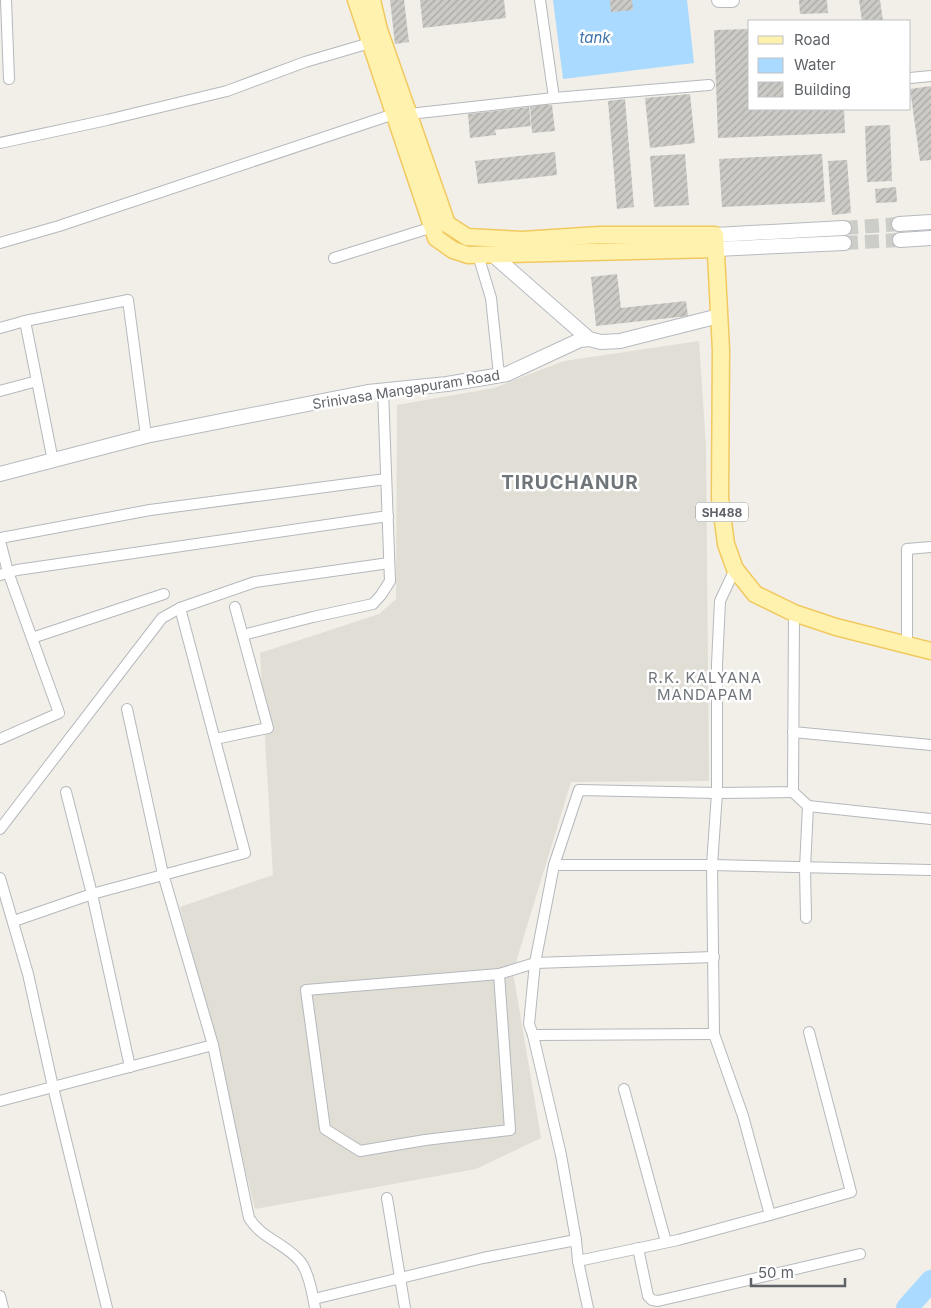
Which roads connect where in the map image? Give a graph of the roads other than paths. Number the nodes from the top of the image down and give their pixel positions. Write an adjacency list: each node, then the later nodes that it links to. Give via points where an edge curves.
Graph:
1 (6, 0): 10 (street)
2 (356, 0): 7 (main road)
3 (372, 0): 13 (main road)
4 (540, 0): 12 (street)
5 (719, 0): 6 (street)
6 (732, 0)
7 (370, 43): 13 (main road); 14 (street, via 305,62 227,91)
8 (931, 76): 9 (street)
9 (911, 78)
10 (9, 79)
11 (709, 85): 12 (street)
12 (554, 98): 13 (street)
13 (402, 114): 17 (main road); 21 (main road, via 447,224 467,237 522,240 599,235); 23 (street)
14 (0, 143)
15 (931, 222): 16 (street)
16 (898, 224)
17 (432, 227): 24 (main road, via 436,238 453,250 468,255); 25 (street)
18 (844, 228): 21 (street)
19 (931, 238): 20 (street)
20 (900, 240)
21 (716, 242): 22 (street); 24 (main road); 26 (main road, SH488)
22 (844, 242)
23 (0, 243)
24 (485, 255): 29 (street); 30 (street)
25 (334, 258)
26 (719, 316): 29 (street, Srinivasa Mangapuram Road, via 620,341); 42 (main road, SH488, via 720,498 726,544)
27 (25, 321): 28 (street); 31 (street); 34 (street, via 128,300)
28 (0, 328)
29 (589, 339): 30 (street, Srinivasa Mangapuram Road)
30 (500, 375): 32 (street, Srinivasa Mangapuram Road)
31 (37, 381): 33 (street); 35 (street)
32 (383, 390): 34 (street, Srinivasa Mangapuram Road); 37 (street)
33 (0, 392)
34 (146, 436): 35 (street, Srinivasa Mangapuram Road)
35 (53, 461): 36 (street, Srinivasa Mangapuram Road)
36 (0, 474)
37 (386, 479): 38 (street); 39 (street, via 150,510)
38 (388, 516): 41 (street); 43 (street)
39 (0, 540): 43 (street)
40 (931, 547): 50 (street, via 907,549)
41 (389, 563): 46 (street, via 255,582); 48 (street, via 390,581 373,604)
42 (735, 570): 47 (main road, SH488, via 755,594); 59 (street, via 720,601)
43 (4, 573): 49 (street)
44 (164, 594): 49 (street)
45 (235, 607): 48 (street)
46 (180, 608): 55 (street); 62 (street, via 162,618)
47 (794, 613): 50 (main road, SH488); 53 (street)
48 (243, 635): 55 (street, via 268,728)
49 (32, 638): 54 (street, via 59,713)
50 (907, 644): 51 (main road, SH488)
51 (931, 651)
52 (127, 709): 67 (street)
53 (793, 732): 56 (street); 58 (street)
54 (0, 739)
55 (215, 739): 67 (street, via 245,853)
56 (931, 746)
57 (66, 792): 69 (street)
58 (793, 792): 59 (street); 60 (street)
59 (717, 793): 63 (street, via 579,790); 64 (street)
60 (808, 806): 61 (street); 65 (street)
61 (931, 819)
62 (0, 830)
63 (554, 865): 64 (street); 73 (street)
64 (712, 865): 65 (street); 72 (street)
65 (806, 868): 66 (street); 70 (street)
66 (931, 870)
67 (163, 874): 69 (street); 78 (street)
68 (0, 878): 71 (street)
69 (92, 894): 71 (street); 79 (street)
70 (806, 918)
71 (14, 921): 80 (street)
72 (714, 957): 73 (street); 76 (street)
73 (534, 963): 74 (street); 77 (street, via 529,1024)
74 (499, 974): 74 (street, via 510,1130 360,1151 325,1129 306,990)
75 (809, 1032): 84 (street, via 851,1192)
76 (714, 1034): 77 (street); 84 (street, via 743,1116)
77 (533, 1035): 85 (street, via 561,1155)
78 (213, 1045): 79 (street); 92 (street, via 249,1218 260,1232 303,1264)
79 (130, 1068): 80 (street)
80 (52, 1087): 82 (street); 94 (street)
81 (624, 1089): 86 (street)
82 (0, 1101)
83 (387, 1198): 90 (street)
84 (770, 1214): 86 (street)
85 (576, 1240): 89 (street); 90 (street)
86 (666, 1242): 87 (street)
87 (638, 1248): 88 (street, via 648,1296 658,1301); 89 (street)
88 (860, 1254)
89 (578, 1261): 96 (street)
90 (400, 1278): 92 (street); 95 (street)
91 (0, 1296): 93 (street)
92 (314, 1304)
93 (3, 1308)
94 (107, 1308)
95 (405, 1308)
96 (588, 1308)

